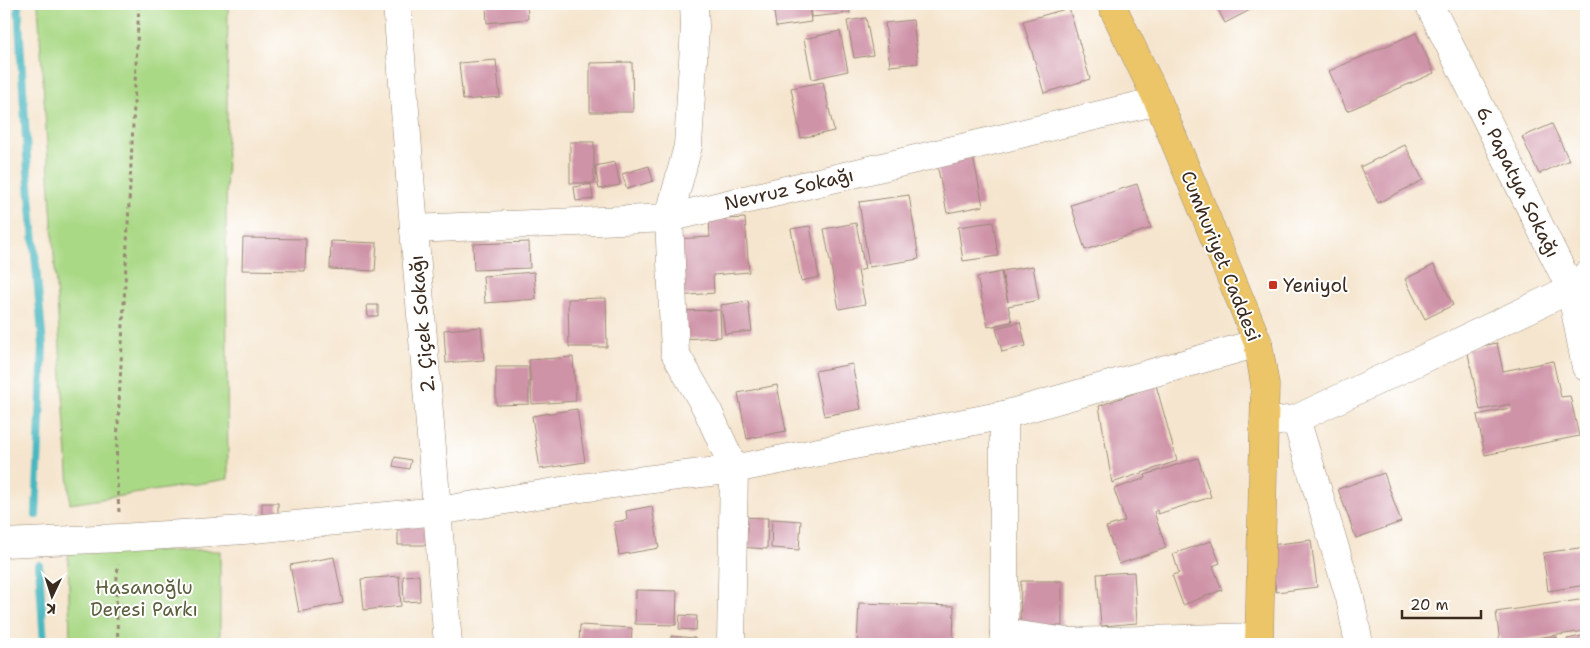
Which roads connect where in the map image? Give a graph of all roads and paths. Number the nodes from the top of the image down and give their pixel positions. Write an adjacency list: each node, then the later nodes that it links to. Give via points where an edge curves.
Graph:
1 (139, 4): 17 (path, via 116,464)
2 (397, 4): 8 (street, 2. Çiçek Sokağı)
3 (694, 4): 7 (street, via 688,146)
4 (1110, 4): 6 (main road, Cumhuriyet Caddesi)
5 (1429, 4): 9 (street, 6. Papatya Sokağı)
6 (1158, 101): 7 (street, Nevruz Sokağı); 10 (main road, Cumhuriyet Caddesi)
7 (669, 218): 8 (street, Nevruz Sokağı); 15 (street, via 676,353 707,409)
8 (414, 228): 16 (street, 2. Çiçek Sokağı)
9 (1578, 283): 11 (street, 6. Papatya Sokağı); 13 (street)
10 (1258, 343): 12 (street); 14 (main road, Cumhuriyet Caddesi, via 1265,385)
11 (1586, 367)
12 (1004, 415): 15 (street); 19 (street)
13 (1296, 420): 14 (street); 25 (street, via 1350,598)
14 (1264, 423): 20 (main road, Cumhuriyet Caddesi)
15 (734, 469): 16 (street, via 580,488); 24 (street)
16 (438, 511): 17 (street, via 244,530); 23 (street, 2. Çiçek Sokağı)
17 (120, 538): 18 (street); 22 (path, via 116,590)
18 (4, 543)
19 (1004, 639): 21 (street)
20 (1259, 641): 21 (street)
21 (1160, 642)
22 (118, 644)
23 (448, 644)
24 (731, 644)
25 (1359, 644)

